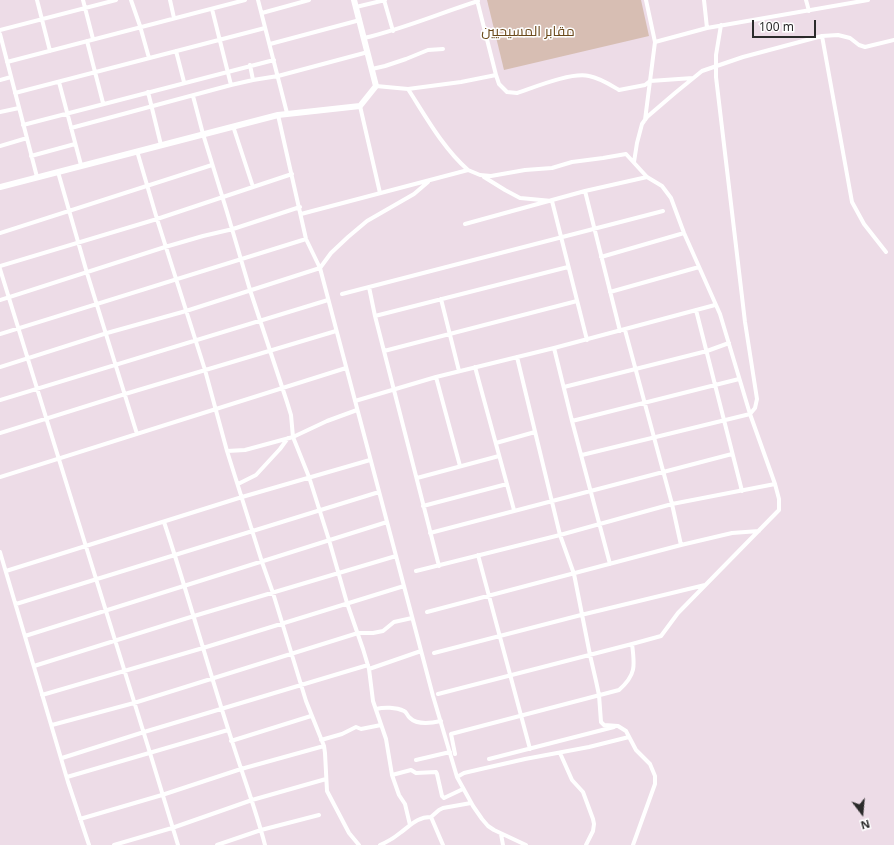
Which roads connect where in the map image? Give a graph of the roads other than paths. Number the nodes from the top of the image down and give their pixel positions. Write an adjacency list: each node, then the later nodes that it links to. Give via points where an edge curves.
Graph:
1 (37, 0): 21 (street)
2 (83, 0): 16 (street)
3 (116, 0): 16 (street)
4 (131, 0): 24 (street)
5 (170, 0): 20 (street)
6 (245, 0): 17 (street)
7 (258, 0): 19 (street)
8 (309, 0): 19 (street)
9 (384, 0): 15 (street); 28 (street)
10 (477, 0): 28 (street); 51 (street)
11 (646, 0): 36 (street)
12 (704, 0): 26 (street)
13 (806, 0): 18 (street)
14 (868, 0): 18 (street)
15 (355, 3): 22 (street)
16 (85, 8): 21 (street); 32 (street)
17 (212, 9): 20 (street); 33 (street)
18 (808, 11): 23 (street)
19 (262, 13): 25 (street)
20 (174, 18): 24 (street)
21 (42, 20): 27 (street); 40 (street)
22 (360, 20): 31 (street); 37 (street)
23 (721, 25): 26 (street); 47 (street)
24 (140, 26): 32 (street); 43 (street)
25 (265, 28): 33 (street); 37 (street)
26 (707, 28): 36 (street)
27 (0, 30)
28 (393, 31): 31 (street)
29 (0, 34): 38 (street)
30 (822, 36): 34 (street, via 838,35 850,38 865,47); 47 (street); 116 (street, via 852,202 864,224)
31 (364, 38): 42 (street)
32 (93, 39): 35 (street)
33 (220, 40): 41 (street); 49 (street)
34 (894, 40)
35 (87, 41): 40 (street); 50 (street)
36 (656, 42): 57 (street)
37 (270, 44): 44 (street)
38 (2, 46): 45 (street)
39 (443, 49): 48 (street, via 428,50 399,62)
40 (50, 51): 45 (street)
41 (176, 51): 43 (street); 59 (street)
42 (368, 52): 48 (street); 52 (street)
43 (149, 58): 50 (street)
44 (274, 60): 46 (street); 52 (street)
45 (8, 62): 53 (street)
46 (250, 65): 49 (street); 56 (street)
47 (716, 66): 54 (street, via 702,71); 176 (street, via 744,314 757,399)
48 (372, 68): 61 (street)
49 (228, 71): 59 (street); 60 (street)
50 (95, 72): 58 (street); 66 (street)
51 (496, 75): 57 (street, via 499,84 507,92 517,93 575,75 603,80 619,90 645,85); 62 (street)
52 (278, 76): 56 (street); 72 (street)
53 (11, 77): 55 (street); 64 (street)
54 (693, 78): 57 (street); 74 (street)
55 (0, 80)
56 (253, 80): 60 (street)
57 (650, 81): 74 (street)
58 (59, 82): 64 (street); 71 (street)
59 (184, 82): 63 (street)
60 (231, 86): 65 (street)
61 (376, 86): 62 (street); 68 (street)
62 (408, 89): 88 (street, via 446,146)
63 (148, 92): 66 (street); 67 (street)
64 (15, 93): 69 (street)
65 (194, 96): 67 (street); 78 (street)
66 (103, 103): 71 (street)
67 (151, 106): 77 (street); 81 (street)
68 (360, 106): 72 (street); 99 (street)
69 (19, 108): 70 (street); 75 (street)
70 (0, 112)
71 (67, 113): 75 (street); 77 (street)
72 (288, 113): 73 (street)
73 (278, 115): 76 (street); 90 (street)
74 (645, 121): 85 (street, via 637,142)
75 (23, 124): 79 (street)
76 (233, 126): 78 (street); 97 (street)
77 (71, 128): 80 (street)
78 (203, 134): 81 (street); 87 (street)
79 (27, 138): 82 (street); 84 (street)
80 (75, 144): 84 (street); 86 (street)
81 (161, 145): 83 (street)
82 (0, 146)
83 (137, 151): 86 (street); 96 (street)
84 (31, 156): 92 (street)
85 (634, 162): 91 (street, via 626,154 572,162 552,168 491,176); 93 (street)
86 (80, 165): 89 (street)
87 (212, 165): 96 (street); 100 (street)
88 (468, 170): 91 (street); 94 (street)
89 (58, 172): 92 (street); 104 (street)
90 (292, 174): 97 (street); 102 (street)
91 (480, 175): 101 (street, via 520,198)
92 (37, 177): 95 (street)
93 (647, 177): 98 (street); 111 (street, via 662,186 671,198)
94 (430, 180): 99 (street); 122 (street, via 414,194 367,221 331,253)
95 (0, 186)
96 (147, 187): 104 (street); 106 (street)
97 (252, 187): 100 (street)
98 (585, 191): 101 (street); 108 (street)
99 (380, 193): 105 (street)
100 (222, 197): 106 (street); 109 (street)
101 (552, 201): 107 (street); 112 (street)
102 (300, 207): 105 (street); 109 (street)
103 (663, 211): 108 (street)
104 (69, 212): 110 (street); 114 (street)
105 (301, 214): 113 (street)
106 (157, 218): 114 (street); 115 (street)
107 (465, 224)
108 (594, 228): 112 (street); 117 (street)
109 (232, 229): 115 (street); 118 (street)
110 (0, 233)
111 (684, 234): 117 (street); 120 (street)
112 (561, 238): 119 (street); 125 (street)
113 (306, 239): 118 (street); 122 (street)
114 (78, 242): 121 (street); 123 (street)
115 (165, 247): 123 (street); 124 (street)
116 (886, 252)
117 (601, 257): 127 (street)
118 (242, 260): 124 (street); 126 (street)
119 (568, 267): 130 (street); 133 (street)
120 (699, 267): 127 (street); 135 (street)
121 (0, 268): 129 (street)
122 (320, 268): 126 (street); 132 (street)
123 (87, 273): 129 (street); 134 (street)
124 (176, 280): 134 (street); 137 (street)
125 (369, 287): 128 (street); 138 (street)
126 (250, 290): 137 (street); 139 (street)
127 (610, 292): 143 (street)
128 (342, 294)
129 (9, 297): 131 (street); 140 (street)
130 (441, 299): 138 (street); 146 (street)
131 (0, 300)
132 (328, 300): 139 (street); 142 (street)
133 (577, 301): 146 (street); 147 (street)
134 (97, 304): 140 (street); 144 (street)
135 (715, 305): 136 (street); 149 (street)
136 (696, 310): 141 (street); 151 (street)
137 (186, 311): 144 (street); 148 (street)
138 (375, 316): 153 (street)
139 (260, 321): 148 (street); 152 (street)
140 (18, 329): 145 (street); 155 (street)
141 (625, 330): 143 (street); 160 (street)
142 (336, 331): 152 (street); 159 (street)
143 (620, 331): 147 (street)
144 (107, 333): 155 (street); 156 (street)
145 (0, 334)
146 (449, 334): 153 (street); 162 (street)
147 (587, 340): 150 (street)
148 (195, 341): 156 (street); 161 (street)
149 (729, 343): 151 (street); 164 (street)
150 (554, 348): 154 (street); 167 (street)
151 (707, 350): 160 (street); 165 (street)
152 (270, 351): 161 (street); 166 (street)
153 (384, 351): 169 (street)
154 (517, 357): 158 (street); 180 (street)
155 (28, 359): 157 (street); 168 (street)
156 (116, 364): 168 (street); 170 (street)
157 (0, 367)
158 (475, 367): 162 (street); 185 (street)
159 (346, 368): 166 (street); 172 (street)
160 (635, 368): 167 (street); 173 (street)
161 (205, 370): 170 (street); 174 (street)
162 (459, 371): 163 (street)
163 (436, 377): 169 (street); 192 (street)
164 (739, 378): 165 (street); 176 (street)
165 (715, 384): 173 (street); 178 (street)
166 (282, 387): 174 (street); 184 (street, via 290,415)
167 (564, 387): 179 (street)
168 (37, 389): 171 (street); 177 (street)
169 (394, 390): 172 (street); 196 (street)
170 (125, 394): 177 (street); 182 (street)
171 (0, 400)
172 (355, 401): 175 (street)
173 (645, 404): 179 (street); 183 (street)
174 (216, 409): 182 (street); 186 (street)
175 (357, 410): 184 (street); 191 (street)
176 (750, 414): 178 (street); 199 (street)
177 (47, 419): 181 (street); 190 (street)
178 (724, 420): 183 (street); 187 (street)
179 (572, 421): 188 (street)
180 (535, 432): 185 (street); 204 (street)
181 (0, 433)
182 (137, 434): 190 (street)
183 (654, 437): 188 (street); 193 (street)
184 (290, 438): 186 (street, via 245,450); 195 (street); 197 (street, via 256,475)
185 (496, 443): 189 (street)
186 (227, 451): 197 (street)
187 (732, 454): 193 (street); 201 (street)
188 (582, 455): 200 (street)
189 (499, 456): 192 (street); 198 (street)
190 (58, 460): 194 (street); 218 (street)
191 (370, 460): 195 (street); 202 (street)
192 (460, 466): 196 (street)
193 (662, 471): 200 (street); 205 (street)
194 (0, 477)
195 (309, 477): 203 (street); 207 (street)
196 (417, 478): 206 (street)
197 (238, 484): 203 (street)
198 (507, 484): 206 (street); 208 (street)
199 (776, 484): 201 (street); 213 (street, via 779,508)
200 (590, 490): 204 (street); 211 (street)
201 (742, 491): 205 (street)
202 (379, 492): 207 (street); 210 (street)
203 (242, 497): 209 (street); 212 (street)
204 (552, 500): 208 (street); 215 (street)
205 (672, 504): 211 (street); 217 (street)
206 (424, 506): 214 (street)
207 (319, 510): 212 (street); 216 (street)
208 (514, 510): 214 (street)
209 (164, 522): 218 (street); 220 (street)
210 (387, 522): 216 (street); 222 (street)
211 (599, 524): 215 (street); 224 (street)
212 (252, 531): 220 (street); 223 (street)
213 (759, 531): 217 (street, via 732,533); 231 (street)
214 (430, 532): 225 (street)
215 (560, 535): 221 (street); 229 (street)
216 (329, 540): 223 (street); 228 (street)
217 (681, 545): 224 (street)
218 (86, 546): 226 (street); 230 (street)
219 (0, 552): 226 (street)
220 (175, 555): 230 (street); 232 (street)
221 (478, 555): 225 (street); 235 (street)
222 (396, 556): 228 (street); 233 (street)
223 (262, 562): 232 (street); 234 (street)
224 (610, 564): 229 (street)
225 (439, 566): 227 (street)
226 (6, 571): 237 (street)
227 (416, 571)
228 (338, 572): 234 (street); 236 (street)
229 (574, 574): 235 (street); 240 (street)
230 (96, 580): 237 (street); 238 (street)
231 (706, 585): 240 (street); 248 (street, via 678,612 661,636)
232 (185, 586): 238 (street); 241 (street)
233 (404, 586): 236 (street); 242 (street)
234 (274, 593): 241 (street); 243 (street)
235 (490, 596): 239 (street); 246 (street)
236 (347, 603): 243 (street); 244 (street)
237 (16, 604): 245 (street)
238 (105, 610): 245 (street); 247 (street)
239 (427, 612)
240 (581, 615): 246 (street); 253 (street)
241 (194, 616): 247 (street); 249 (street)
242 (412, 618): 244 (street, via 394,622 383,631 373,634); 250 (street)
243 (283, 624): 249 (street); 252 (street)
244 (358, 633): 252 (street); 255 (street)
245 (25, 636): 254 (street)
246 (500, 636): 251 (street); 257 (street)
247 (115, 640): 254 (street); 256 (street)
248 (632, 644): 253 (street); 262 (street, via 635,663 632,676 619,690)
249 (203, 648): 256 (street); 258 (street)
250 (421, 651): 255 (street); 268 (street)
251 (434, 653)
252 (292, 654): 258 (street); 259 (street)
253 (590, 655): 257 (street); 262 (street)
254 (34, 666): 261 (street)
255 (368, 667): 259 (street); 265 (street)
256 (125, 672): 261 (street); 263 (street)
257 (511, 676): 260 (street); 267 (street)
258 (213, 679): 263 (street); 264 (street)
259 (302, 685): 264 (street); 266 (street)
260 (438, 694)
261 (42, 695): 269 (street)
262 (599, 695): 267 (street); 271 (street, via 600,722)
263 (134, 703): 269 (street); 273 (street)
264 (222, 709): 272 (street); 273 (street)
265 (376, 709): 268 (street, via 394,707 405,711 411,719 421,722 434,723); 270 (street)
266 (311, 716): 275 (street); 276 (street)
267 (522, 716): 278 (street); 282 (street, via 451,734)
268 (440, 720): 279 (street)
269 (52, 725): 283 (street)
270 (381, 725): 275 (street, via 361,729 356,727); 287 (street)
271 (618, 726): 274 (street, via 626,731); 278 (street)
272 (228, 730): 276 (street); 280 (street)
273 (144, 732): 280 (street); 283 (street)
274 (629, 737): 281 (street); 313 (street, via 636,750 650,764 656,780)
275 (320, 740): 277 (street)
276 (231, 741): 286 (street)
277 (324, 746): 286 (street); 290 (street)
278 (530, 748): 284 (street)
279 (450, 752): 285 (street); 289 (street)
280 (150, 753): 288 (street); 292 (street)
281 (560, 753): 289 (street, via 469,772); 312 (street, via 572,780 583,792 593,819 593,831)
282 (455, 754)
283 (62, 758): 288 (street)
284 (489, 759)
285 (416, 760)
286 (241, 769): 292 (street); 293 (street)
287 (392, 775): 291 (street, via 411,770 416,773 436,772 444,798); 298 (street, via 405,804)
288 (67, 777): 297 (street)
289 (458, 778): 291 (street)
290 (326, 779): 293 (street); 307 (street, via 327,791 333,804)
291 (464, 789): 294 (street)
292 (162, 795): 297 (street); 299 (street)
293 (252, 800): 299 (street); 300 (street)
294 (471, 803): 296 (street, via 443,808); 301 (street, via 485,822)
295 (319, 815): 300 (street)
296 (431, 817): 298 (street); 309 (street)
297 (80, 819): 302 (street)
298 (410, 825): 308 (street)
299 (172, 828): 303 (street); 304 (street)
300 (261, 830): 305 (street); 306 (street)
301 (501, 834): 310 (street); 311 (street)
302 (89, 845)
303 (114, 845)
304 (178, 845)
305 (217, 845)
306 (265, 845)
307 (358, 845)
308 (380, 845)
309 (443, 845)
310 (503, 845)
311 (526, 845)
312 (586, 845)
313 (633, 845)

